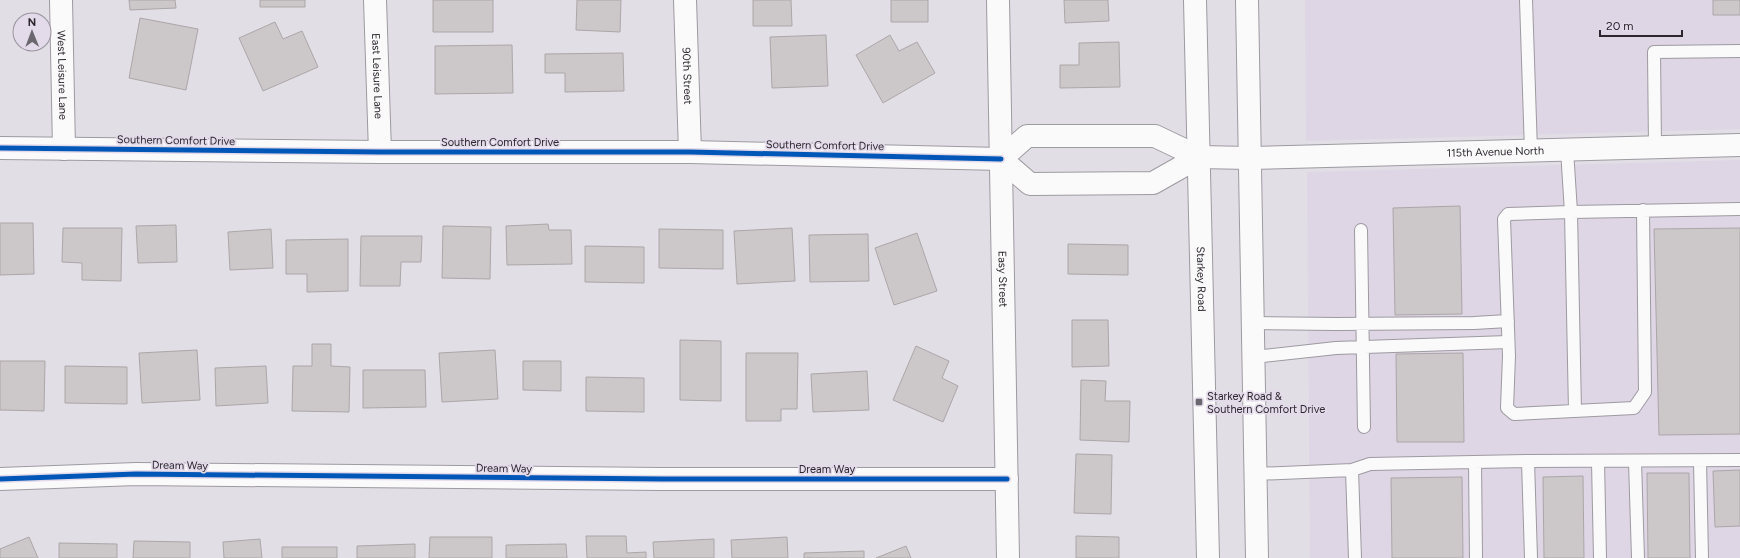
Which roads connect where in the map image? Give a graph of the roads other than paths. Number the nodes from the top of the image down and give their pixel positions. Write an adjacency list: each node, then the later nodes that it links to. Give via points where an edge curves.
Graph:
1 (61, 0): 12 (street, West Leisure Lane)
2 (375, 0): 15 (street, East Leisure Lane)
3 (685, 0): 16 (street, 90th Street)
4 (998, 0): 19 (street, Easy Street)
5 (1195, 0): 17 (street, Starkey Road)
6 (1247, 0): 18 (street)
7 (1526, 0): 14 (lane)
8 (1740, 51): 10 (lane, via 1654,52)
9 (1740, 145): 10 (street, 115th Avenue North)
10 (1655, 147): 13 (street, 115th Avenue North)
11 (0, 148): 12 (street, Southern Comfort Drive)
12 (64, 149): 15 (street, Southern Comfort Drive)
13 (1567, 150): 14 (street, 115th Avenue North); 22 (lane)
14 (1531, 151): 18 (street, 115th Avenue North)
15 (380, 152): 16 (street, Southern Comfort Drive)
16 (690, 152): 19 (street, Southern Comfort Drive)
17 (1198, 157): 18 (street); 19 (street, via 1155,136 1027,136); 19 (street, via 1153,183 1030,184); 43 (street, Starkey Road)
18 (1250, 158): 25 (street)
19 (1001, 159): 41 (street, Easy Street)
20 (1740, 209): 21 (lane)
21 (1643, 210): 22 (lane); 30 (lane, via 1645,392 1634,408)
22 (1571, 212): 24 (lane, via 1508,214 1504,219); 30 (lane)
23 (1361, 230): 26 (lane)
24 (1508, 321): 26 (lane); 27 (lane)
25 (1253, 323): 26 (lane); 29 (street)
26 (1362, 324): 28 (lane)
27 (1508, 342): 28 (lane); 30 (lane, via 1507,408 1514,414)
28 (1363, 347): 29 (lane); 31 (lane)
29 (1254, 357): 39 (street)
30 (1575, 411)
31 (1364, 427)
32 (1528, 460): 34 (lane); 37 (lane); 47 (lane)
33 (1740, 460): 36 (lane)
34 (1598, 461): 35 (lane); 48 (lane)
35 (1636, 461): 36 (lane); 49 (lane)
36 (1700, 461): 50 (lane)
37 (1475, 463): 38 (lane, via 1370,464); 46 (lane)
38 (1352, 470): 39 (lane); 45 (lane)
39 (1256, 474): 44 (street)
40 (0, 479): 41 (street, Dream Way, via 136,474)
41 (1007, 479): 42 (street, Easy Street)
42 (1008, 558)
43 (1208, 558)
44 (1257, 558)
45 (1355, 558)
46 (1476, 558)
47 (1530, 558)
48 (1600, 558)
49 (1638, 558)
50 (1702, 558)

